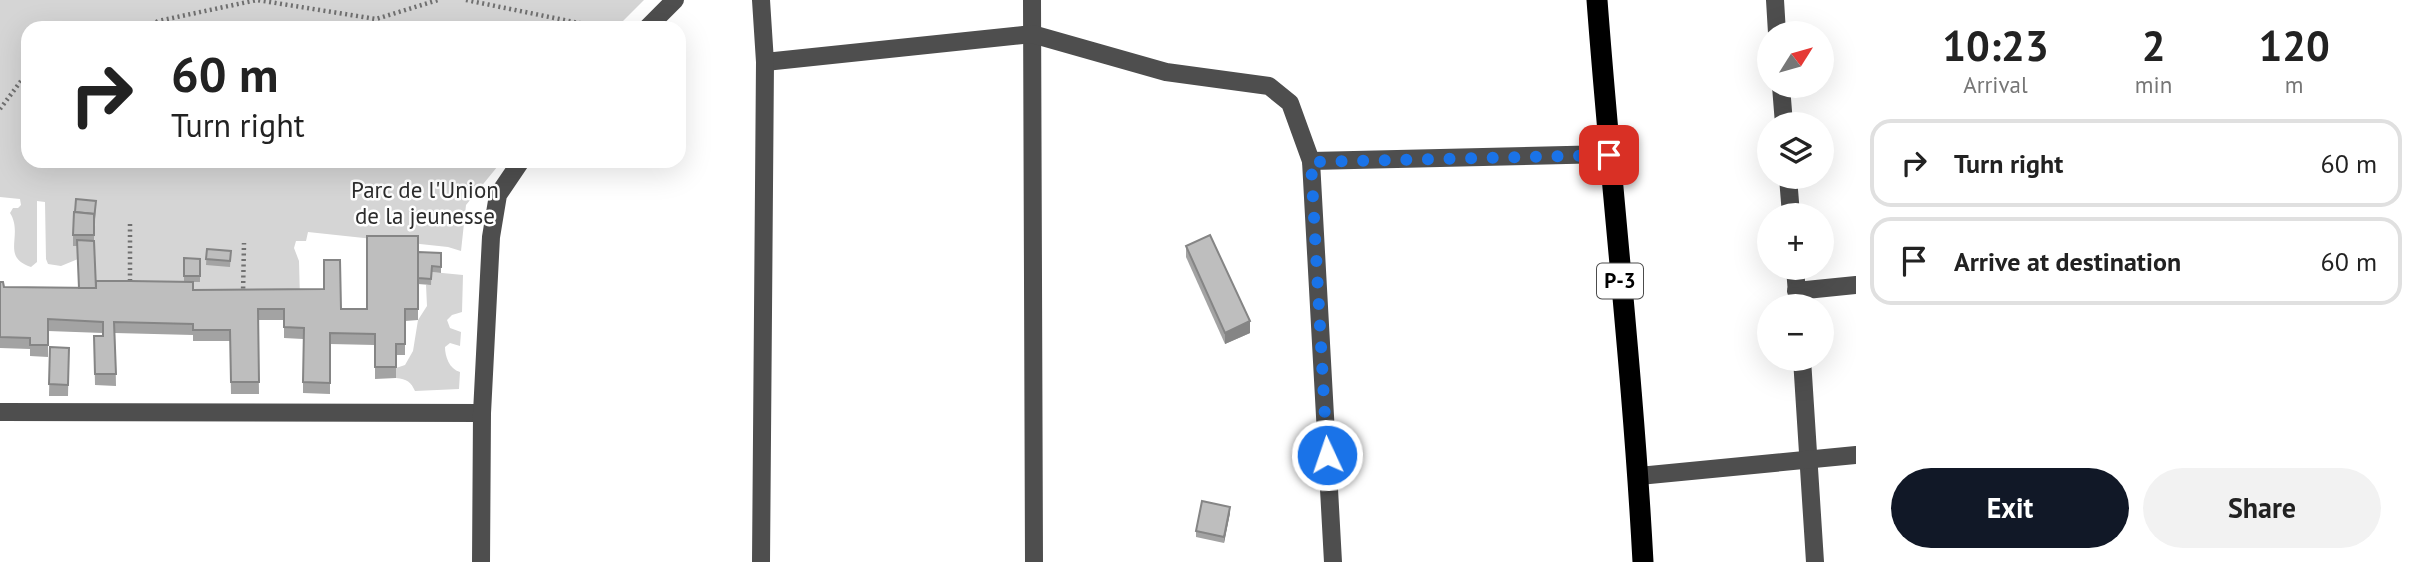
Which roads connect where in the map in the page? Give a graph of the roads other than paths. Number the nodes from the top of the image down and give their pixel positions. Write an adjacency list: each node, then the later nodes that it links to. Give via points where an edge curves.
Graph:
1 (675, 0): 6 (street)
2 (761, 0): 9 (street)
3 (1032, 0): 8 (street)
4 (1597, 0): 10 (highway, P-3)
5 (1775, 0): 7 (street)
6 (654, 21)
7 (1776, 21)
8 (1032, 34): 9 (street); 11 (street, via 1166,72 1269,86 1290,103); 23 (street)
9 (765, 62): 22 (street)
10 (1609, 155): 11 (street); 20 (highway, P-3)
11 (1311, 162): 24 (street)
12 (516, 168): 17 (street, via 498,195 491,237)
13 (1856, 285): 14 (street)
14 (1815, 294)
15 (1803, 371): 19 (street)
16 (0, 412): 17 (street)
17 (482, 413): 21 (street)
18 (1856, 455): 19 (street)
19 (1810, 460): 20 (street); 26 (street)
20 (1639, 476): 25 (highway, P-3)
21 (481, 562)
22 (761, 562)
23 (1034, 562)
24 (1333, 562)
25 (1643, 562)
26 (1815, 562)

